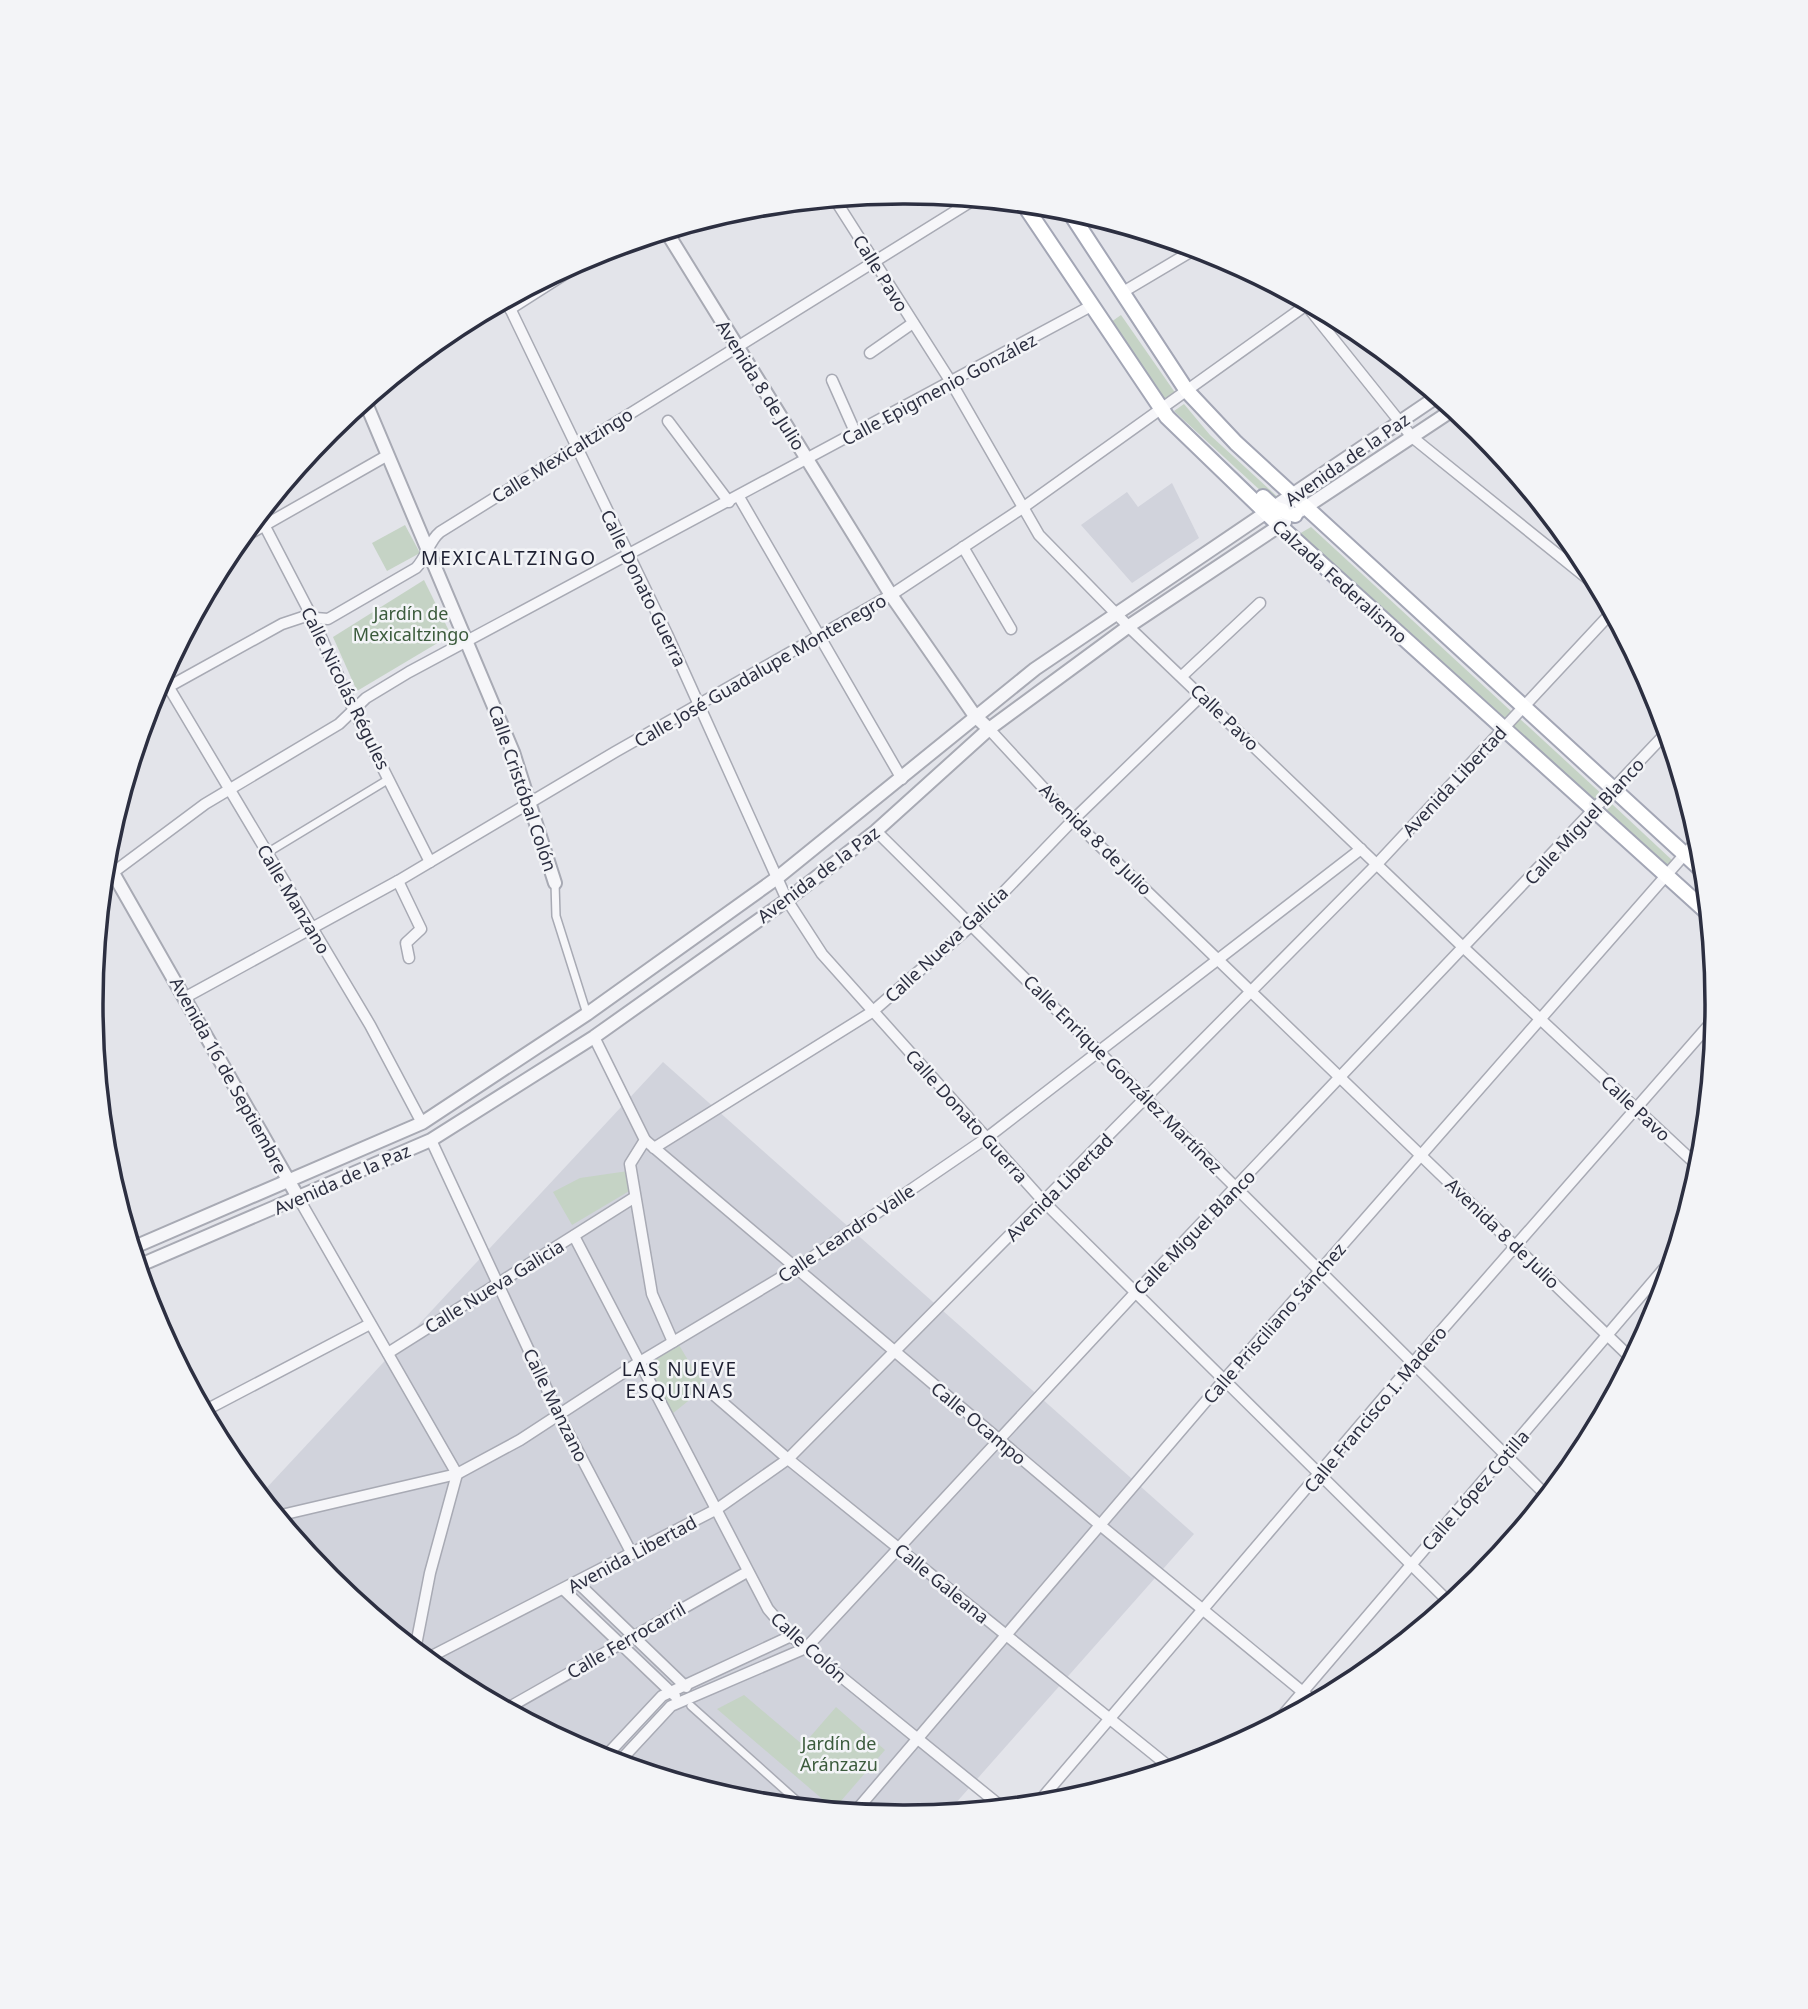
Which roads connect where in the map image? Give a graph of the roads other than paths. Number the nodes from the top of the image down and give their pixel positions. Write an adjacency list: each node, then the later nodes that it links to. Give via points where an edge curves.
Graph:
1 (839, 206): 7 (street, Calle Pavo)
2 (963, 206): 7 (street, Calle Mexicaltzingo)
3 (1031, 214): 9 (main road, Calzada Federalismo)
4 (1077, 223): 8 (main road, Calzada Federalismo)
5 (671, 239): 14 (street, Avenida 8 de Julio)
6 (1185, 255): 8 (street)
7 (874, 262): 13 (street, Calle Pavo); 14 (street, Calle Mexicaltzingo)
8 (1123, 292): 18 (main road, Calzada Federalismo)
9 (1091, 306): 17 (street, Calle Epigmenio González); 21 (main road, Calzada Federalismo)
10 (509, 308): 27 (street, Calle Donato Guerra)
11 (1299, 308): 18 (street, Calle José Guadalupe Montenegro)
12 (1320, 321): 24 (street)
13 (913, 323): 15 (street); 17 (street, Calle Pavo)
14 (737, 347): 27 (street, Calle Mexicaltzingo); 29 (street, Avenida 8 de Julio)
15 (870, 353)
16 (832, 380): 25 (street)
17 (951, 382): 25 (street, Calle Epigmenio González); 32 (street, Calle Pavo)
18 (1187, 391): 21 (street, Calle José Guadalupe Montenegro); 30 (main road, Calzada Federalismo)
19 (1431, 401): 24 (street, Avenida de la Paz)
20 (368, 409): 28 (street, Calle Cristóbal Colón)
21 (1164, 413): 32 (street, Calle José Guadalupe Montenegro); 33 (main road, Calzada Federalismo)
22 (1445, 415): 26 (street, Avenida de la Paz)
23 (668, 421): 31 (street)
24 (1399, 422): 26 (street); 30 (street, Avenida de la Paz)
25 (856, 434): 29 (street, Calle Epigmenio González)
26 (1412, 437): 34 (street, Avenida de la Paz); 40 (street)
27 (576, 447): 38 (street, Calle Mexicaltzingo, via 440,532); 39 (street, Calle Donato Guerra)
28 (388, 455): 35 (street); 38 (street, Calle Cristóbal Colón)
29 (808, 460): 31 (street, Calle Epigmenio González); 41 (street, Avenida 8 de Julio)
30 (1293, 496): 33 (street, Avenida de la Paz); 34 (main road, Calzada Federalismo)
31 (734, 500): 39 (street, Calle Epigmenio González); 48 (street)
32 (1021, 509): 37 (street, Calle José Guadalupe Montenegro); 43 (street, Calle Pavo, via 1039,536)
33 (1270, 511): 34 (main road); 36 (main road, Calzada Federalismo); 43 (street, Avenida de la Paz)
34 (1300, 511): 36 (street, Avenida de la Paz); 55 (main road, Calzada Federalismo)
35 (264, 526): 44 (street, Calle Nicolás Régules)
36 (1279, 526): 46 (street, Avenida de la Paz); 58 (main road, Calzada Federalismo)
37 (963, 547): 41 (street, Calle José Guadalupe Montenegro); 47 (street)
38 (428, 549): 44 (street, Calle Mexicaltzingo, via 416,568 328,619); 49 (street, Calle Cristóbal Colón)
39 (628, 555): 49 (street, Calle Epigmenio González); 54 (street, Calle Donato Guerra)
40 (1575, 569)
41 (891, 595): 48 (street, Calle José Guadalupe Montenegro); 57 (street, Avenida 8 de Julio)
42 (1260, 603): 50 (street)
43 (1115, 613): 46 (street, Calle Pavo); 57 (street, Avenida de la Paz)
44 (313, 619): 51 (street, Calle Mexicaltzingo, via 295,618 282,624); 56 (street, Calle Nicolás Régules)
45 (1605, 619): 55 (street, Avenida Libertad)
46 (1129, 626): 50 (street, Calle Pavo); 59 (street, Avenida de la Paz)
47 (1011, 629)
48 (821, 636): 54 (street, Calle José Guadalupe Montenegro); 62 (street)
49 (467, 639): 56 (street, Calle Epigmenio González, via 366,698); 65 (street, Calle Cristóbal Colón)
50 (1182, 676): 53 (street, Calle Pavo)
51 (169, 686)
52 (169, 688): 63 (street, Calle Manzano)
53 (1202, 695): 67 (street, Calle Nueva Galicia); 69 (street, Calle Pavo)
54 (699, 705): 65 (street, Calle José Guadalupe Montenegro); 78 (street, Calle Donato Guerra)
55 (1523, 708): 58 (street, Avenida Libertad); 64 (main road, Calzada Federalismo)
56 (354, 711): 61 (street, Calle Nicolás Régules); 63 (street, Calle Epigmenio González)
57 (975, 716): 59 (street, Avenida 8 de Julio); 62 (street, Avenida de la Paz)
58 (1503, 728): 66 (main road, Calzada Federalismo); 75 (street, Avenida Libertad)
59 (989, 729): 67 (street, Avenida 8 de Julio); 68 (street, Avenida de la Paz)
60 (1659, 740): 64 (street, Calle Miguel Blanco)
61 (389, 779): 71 (street); 74 (street, Calle Nicolás Régules)
62 (902, 779): 78 (street, Avenida de la Paz)
63 (227, 789): 71 (street, Calle Manzano); 76 (street, Calle Epigmenio González)
64 (1613, 790): 66 (street, Calle Miguel Blanco); 72 (main road, Calzada Federalismo)
65 (531, 801): 74 (street, Calle José Guadalupe Montenegro); 80 (street, Calle Cristóbal Colón)
66 (1594, 810): 77 (main road, Calzada Federalismo); 86 (street, Calle Miguel Blanco)
67 (1073, 820): 84 (street, Calle Nueva Galicia); 88 (street, Avenida 8 de Julio)
68 (876, 831): 82 (street, Avenida de la Paz); 84 (street, Calle Enrique González Martínez)
69 (1361, 849): 75 (street, Calle Pavo); 88 (street, Calle Leandro Valle)
70 (1689, 849): 72 (street, Calle Prisciliano Sánchez)
71 (267, 853): 85 (street, Calle Manzano)
72 (1684, 854): 73 (main road, Calzada Federalismo); 77 (street, Calle Prisciliano Sánchez)
73 (1691, 860)
74 (430, 862): 79 (street, Calle José Guadalupe Montenegro)
75 (1377, 864): 86 (street, Calle Pavo); 89 (street, Avenida Libertad)
76 (115, 871)
77 (1666, 875): 83 (main road, Calzada Federalismo); 93 (street, Calle Prisciliano Sánchez)
78 (777, 878): 82 (street, Calle Donato Guerra); 92 (street, Avenida de la Paz)
79 (398, 881): 85 (street, Calle José Guadalupe Montenegro); 87 (street, via 421,929 406,943)
80 (555, 883): 92 (street, Calle Cristóbal Colón, via 556,916)
81 (113, 884): 90 (street, Avenida 16 de Septiembre)
82 (787, 900): 91 (street, Calle Donato Guerra, via 822,954); 95 (street, Avenida de la Paz)
83 (1698, 904)
84 (972, 925): 91 (street, Calle Nueva Galicia); 96 (street, Calle Enrique González Martínez)
85 (311, 929): 90 (street, Calle José Guadalupe Montenegro); 100 (street, Calle Manzano, via 370,1025)
86 (1464, 947): 93 (street, Calle Pavo); 97 (street, Calle Miguel Blanco)
87 (409, 958)
88 (1220, 959): 89 (street, Avenida 8 de Julio); 96 (street, Calle Leandro Valle)
89 (1252, 991): 97 (street, Avenida 8 de Julio); 98 (street, Avenida Libertad)
90 (186, 997): 107 (street, Avenida 16 de Septiembre)
91 (873, 1012): 101 (street, Calle Donato Guerra); 104 (street, Calle Nueva Galicia)
92 (587, 1014): 95 (street, Calle Cristóbal Colón); 100 (street, Avenida de la Paz)
93 (1540, 1019): 99 (street, Calle Pavo); 105 (street, Calle Prisciliano Sánchez)
94 (1704, 1030): 99 (street, Calle Francisco I. Madero)
95 (594, 1037): 102 (street, Avenida de la Paz); 103 (street, Calle Cristóbal Colón)
96 (1101, 1052): 98 (street, Calle Enrique González Martínez); 101 (street, Calle Leandro Valle)
97 (1341, 1078): 105 (street, Avenida 8 de Julio); 108 (street, Calle Miguel Blanco)
98 (1147, 1099): 108 (street, Calle Enrique González Martínez); 111 (street, Avenida Libertad)
99 (1635, 1108): 106 (street, Calle Pavo); 114 (street, Calle Francisco I. Madero)
100 (422, 1123): 107 (street, Avenida de la Paz)
101 (988, 1137): 111 (street, Calle Donato Guerra); 116 (street, Calle Leandro Valle)
102 (431, 1140): 110 (street, Avenida de la Paz); 119 (street, Calle Manzano)
103 (645, 1140): 104 (street, Calle Ocampo); 109 (street, via 630,1164)
104 (654, 1148): 116 (street, Calle Ocampo)
105 (1422, 1154): 114 (street, Avenida 8 de Julio); 117 (street, Calle Prisciliano Sánchez)
106 (1689, 1158)
107 (289, 1181): 110 (street, Avenida 16 de Septiembre); 113 (street, Avenida de la Paz)
108 (1238, 1187): 117 (street, Calle Enrique González Martínez); 120 (street, Calle Miguel Blanco)
109 (635, 1196): 112 (street, Calle Nueva Galicia); 123 (street, via 652,1294)
110 (299, 1199): 115 (street, Avenida de la Paz); 121 (street, Avenida 16 de Septiembre)
111 (1044, 1202): 120 (street, Calle Donato Guerra); 124 (street, Avenida Libertad)
112 (574, 1236): 119 (street, Calle Nueva Galicia); 127 (street, Calle Colón)
113 (141, 1244)
114 (1517, 1245): 122 (street, Avenida 8 de Julio); 128 (street, Calle Francisco I. Madero)
115 (146, 1263)
116 (795, 1269): 123 (street, Calle Leandro Valle); 124 (street, Calle Ocampo)
117 (1320, 1271): 128 (street, Calle Enrique González Martínez); 129 (street, Calle Prisciliano Sánchez)
118 (1656, 1278): 122 (street, Calle López Cotilla)
119 (499, 1283): 126 (street, Calle Nueva Galicia); 132 (street, Calle Manzano)
120 (1136, 1292): 129 (street, Calle Donato Guerra); 133 (street, Calle Miguel Blanco)
121 (370, 1324): 126 (street, Avenida 16 de Septiembre); 131 (street)
122 (1608, 1335): 125 (street, Avenida 8 de Julio); 134 (street, Calle López Cotilla)
123 (673, 1342): 127 (street, Calle Leandro Valle)
124 (894, 1351): 133 (street, Calle Ocampo); 135 (street, Avenida Libertad)
125 (1625, 1352)
126 (388, 1353): 136 (street, Avenida 16 de Septiembre)
127 (638, 1363): 132 (street, Calle Leandro Valle); 139 (street, Calle Colón)
128 (1413, 1363): 134 (street, Calle Enrique González Martínez); 137 (street, Calle Francisco I. Madero)
129 (1224, 1380): 137 (street, Calle Donato Guerra); 141 (street, Calle Prisciliano Sánchez)
130 (714, 1395): 135 (street, Calle Galeana)
131 (212, 1407)
132 (558, 1413): 136 (street, Calle Leandro Valle); 143 (street, Calle Manzano)
133 (1000, 1440): 141 (street, Calle Ocampo); 142 (street, Calle Miguel Blanco)
134 (1505, 1457): 138 (street, Calle Enrique González Martínez); 144 (street, Calle López Cotilla)
135 (788, 1459): 139 (street, Avenida Libertad); 142 (street, Calle Galeana)
136 (457, 1474): 140 (street, Calle Leandro Valle); 153 (street)
137 (1320, 1475): 144 (street, Calle Donato Guerra); 149 (street, Calle Francisco I. Madero)
138 (1540, 1490)
139 (717, 1509): 143 (street, Avenida Libertad); 145 (street, Calle Colón)
140 (287, 1514)
141 (1100, 1525): 149 (street, Calle Ocampo); 151 (street, Calle Prisciliano Sánchez)
142 (898, 1548): 151 (street, Calle Galeana); 155 (street, Calle Miguel Blanco)
143 (632, 1554): 146 (street, Avenida Libertad)
144 (1410, 1564): 148 (street, Calle Donato Guerra); 159 (street, Calle López Cotilla)
145 (747, 1572): 150 (street, Calle Ferrocarril); 152 (street, Calle Colón, via 768,1609)
146 (578, 1583): 147 (street, Avenida Libertad); 150 (street)
147 (564, 1590): 154 (street); 156 (street, Avenida Libertad)
148 (1443, 1597)
149 (1202, 1610): 159 (street, Calle Ocampo); 164 (street, Calle Francisco I. Madero)
150 (632, 1635): 154 (street, Calle Ferrocarril); 157 (street)
151 (1006, 1635): 164 (street, Calle Galeana); 165 (street, Calle Prisciliano Sánchez)
152 (791, 1636): 155 (street, Calle Colón); 157 (street)
153 (417, 1640)
154 (619, 1643): 158 (street); 162 (street, Calle Ferrocarril)
155 (806, 1648): 161 (street, Calle Miguel Blanco); 165 (street, Calle Colón)
156 (436, 1654)
157 (684, 1684): 158 (street); 161 (street)
158 (671, 1691): 161 (street); 166 (street)
159 (1303, 1692): 160 (street, Calle Ocampo); 163 (street, Calle López Cotilla)
160 (1308, 1696)
161 (690, 1701): 167 (street, Calle Miguel Blanco, via 671,1706); 170 (street)
162 (515, 1704)
163 (1292, 1704)
164 (1109, 1718): 168 (street, Calle Galeana); 169 (street, Calle Francisco I. Madero)
165 (916, 1740): 171 (street, Calle Colón); 172 (street, Calle Prisciliano Sánchez)
166 (612, 1749)
167 (626, 1755)
168 (1163, 1762)
169 (1047, 1792)
170 (793, 1797)
171 (993, 1800)
172 (860, 1804)

